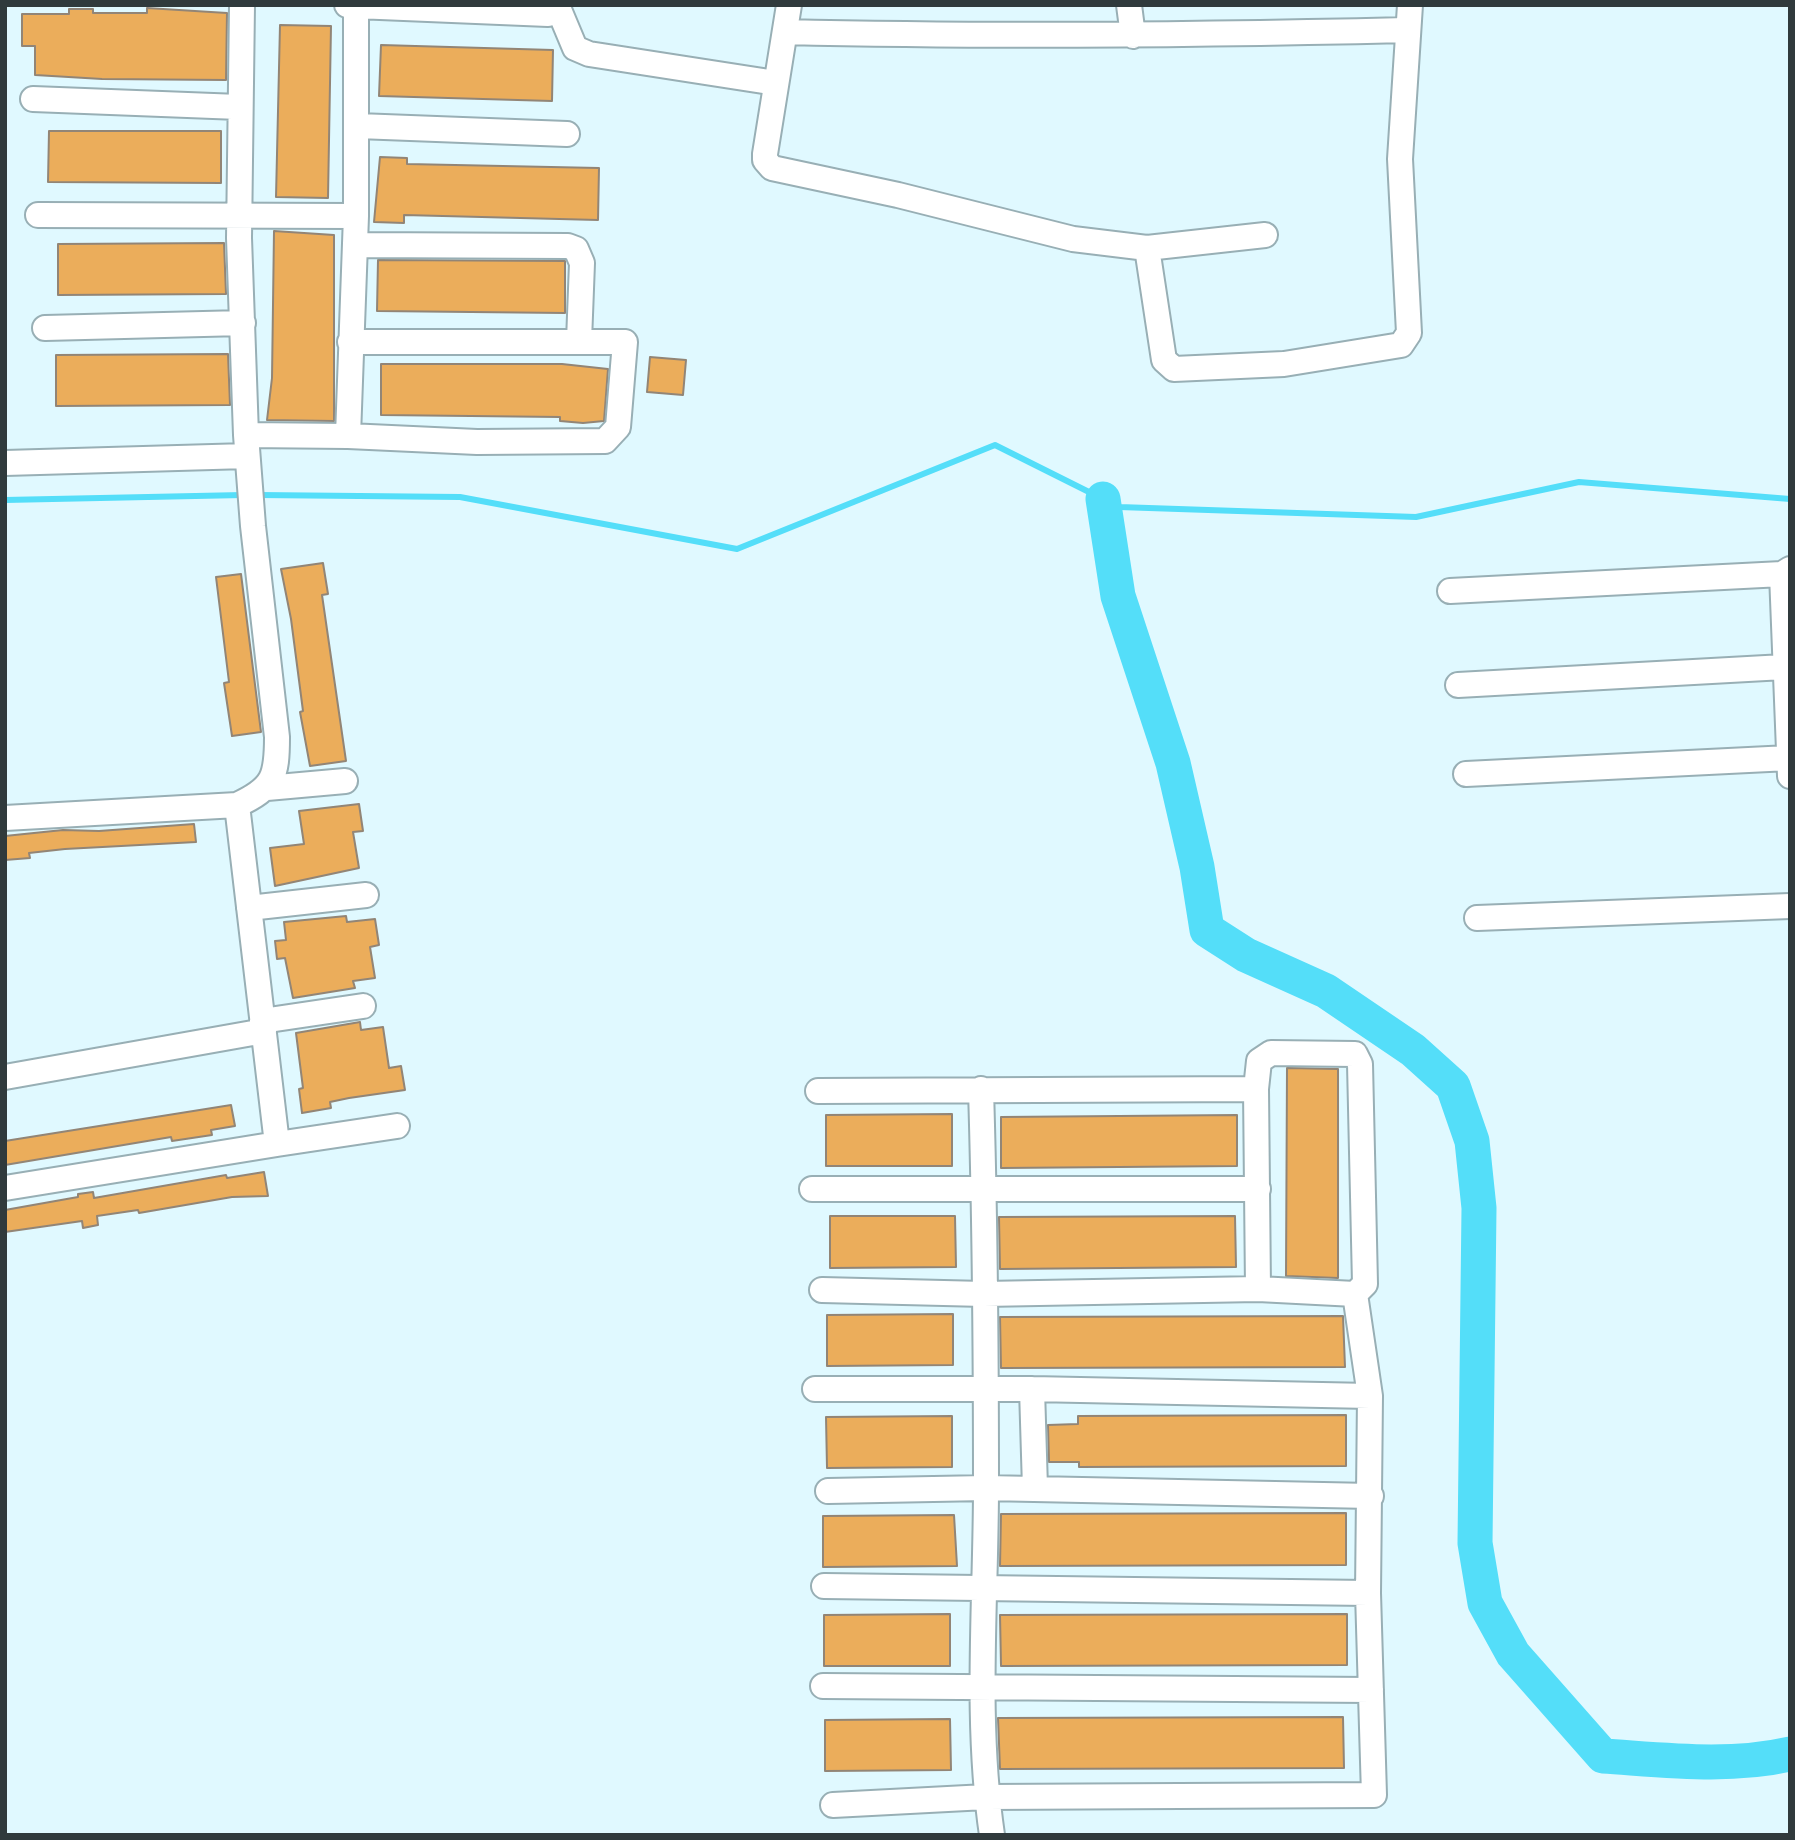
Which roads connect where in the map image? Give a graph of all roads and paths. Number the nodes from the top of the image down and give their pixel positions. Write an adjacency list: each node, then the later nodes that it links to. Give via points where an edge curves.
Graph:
1 (242, 5): 12 (street)
2 (789, 5): 8 (street)
3 (1129, 5): 9 (street)
4 (1410, 5): 7 (street)
5 (352, 6): 6 (street); 13 (street)
6 (552, 10): 10 (street, via 575,48 589,54)
7 (1406, 30): 9 (street); 20 (street, via 1400,159 1406,341 1284,364 1174,369 1164,360)
8 (785, 32): 9 (street); 10 (street)
9 (1133, 36)
10 (776, 83): 20 (street, via 765,154 772,168 1073,239)
11 (33, 99): 12 (street)
12 (239, 107): 15 (street)
13 (358, 126): 14 (street); 17 (street)
14 (567, 134)
15 (239, 213): 16 (street); 17 (street); 21 (street)
16 (38, 215)
17 (356, 216): 19 (street)
18 (1265, 235): 20 (street)
19 (355, 245): 23 (street, via 568,246 580,252 582,263); 24 (street)
20 (1147, 248)
21 (243, 323): 22 (street); 26 (street)
22 (45, 328)
23 (579, 341): 24 (street); 25 (street, via 625,342 618,427 605,442)
24 (350, 342): 25 (street)
25 (348, 436): 26 (street)
26 (247, 455): 27 (street); 35 (street, via 278,737 277,769)
27 (5, 463)
28 (1786, 571): 29 (street); 30 (street)
29 (1450, 591)
30 (1784, 667): 31 (street); 32 (street)
31 (1458, 685)
32 (1789, 767): 33 (street)
33 (1466, 774)
34 (345, 781): 35 (street)
35 (267, 788): 36 (street)
36 (237, 805): 37 (street); 40 (street)
37 (5, 818)
38 (366, 895): 40 (street)
39 (1790, 906): 41 (street)
40 (249, 908): 43 (street)
41 (1477, 918)
42 (363, 1006): 43 (street)
43 (263, 1026): 44 (street); 49 (street)
44 (5, 1077)
45 (981, 1089): 46 (street); 47 (street); 52 (street)
46 (1256, 1089): 53 (street); 56 (street, via 1259,1061 1271,1053 1350,1053 1358,1058 1365,1284)
47 (817, 1091)
48 (397, 1126): 49 (street)
49 (277, 1144): 50 (street)
50 (5, 1188)
51 (812, 1189): 52 (street)
52 (984, 1189): 53 (street); 57 (street)
53 (1258, 1189): 54 (street)
54 (1258, 1289): 56 (street); 57 (street)
55 (822, 1290): 57 (street)
56 (1355, 1293): 61 (street)
57 (984, 1294): 59 (street)
58 (815, 1389): 59 (street)
59 (984, 1389): 60 (street); 62 (street)
60 (1032, 1389): 61 (street); 63 (street)
61 (1370, 1396): 65 (street)
62 (986, 1488): 63 (street); 64 (street); 67 (street)
63 (1035, 1489): 65 (street)
64 (828, 1491)
65 (1371, 1496): 68 (street)
66 (824, 1586): 67 (street)
67 (982, 1588): 68 (street); 70 (street)
68 (1368, 1593): 71 (street)
69 (823, 1686): 70 (street)
70 (983, 1686): 71 (street); 72 (street)
71 (1371, 1690): 72 (street, via 1374,1795)
72 (986, 1797): 73 (street); 74 (street)
73 (833, 1805)
74 (992, 1835)

